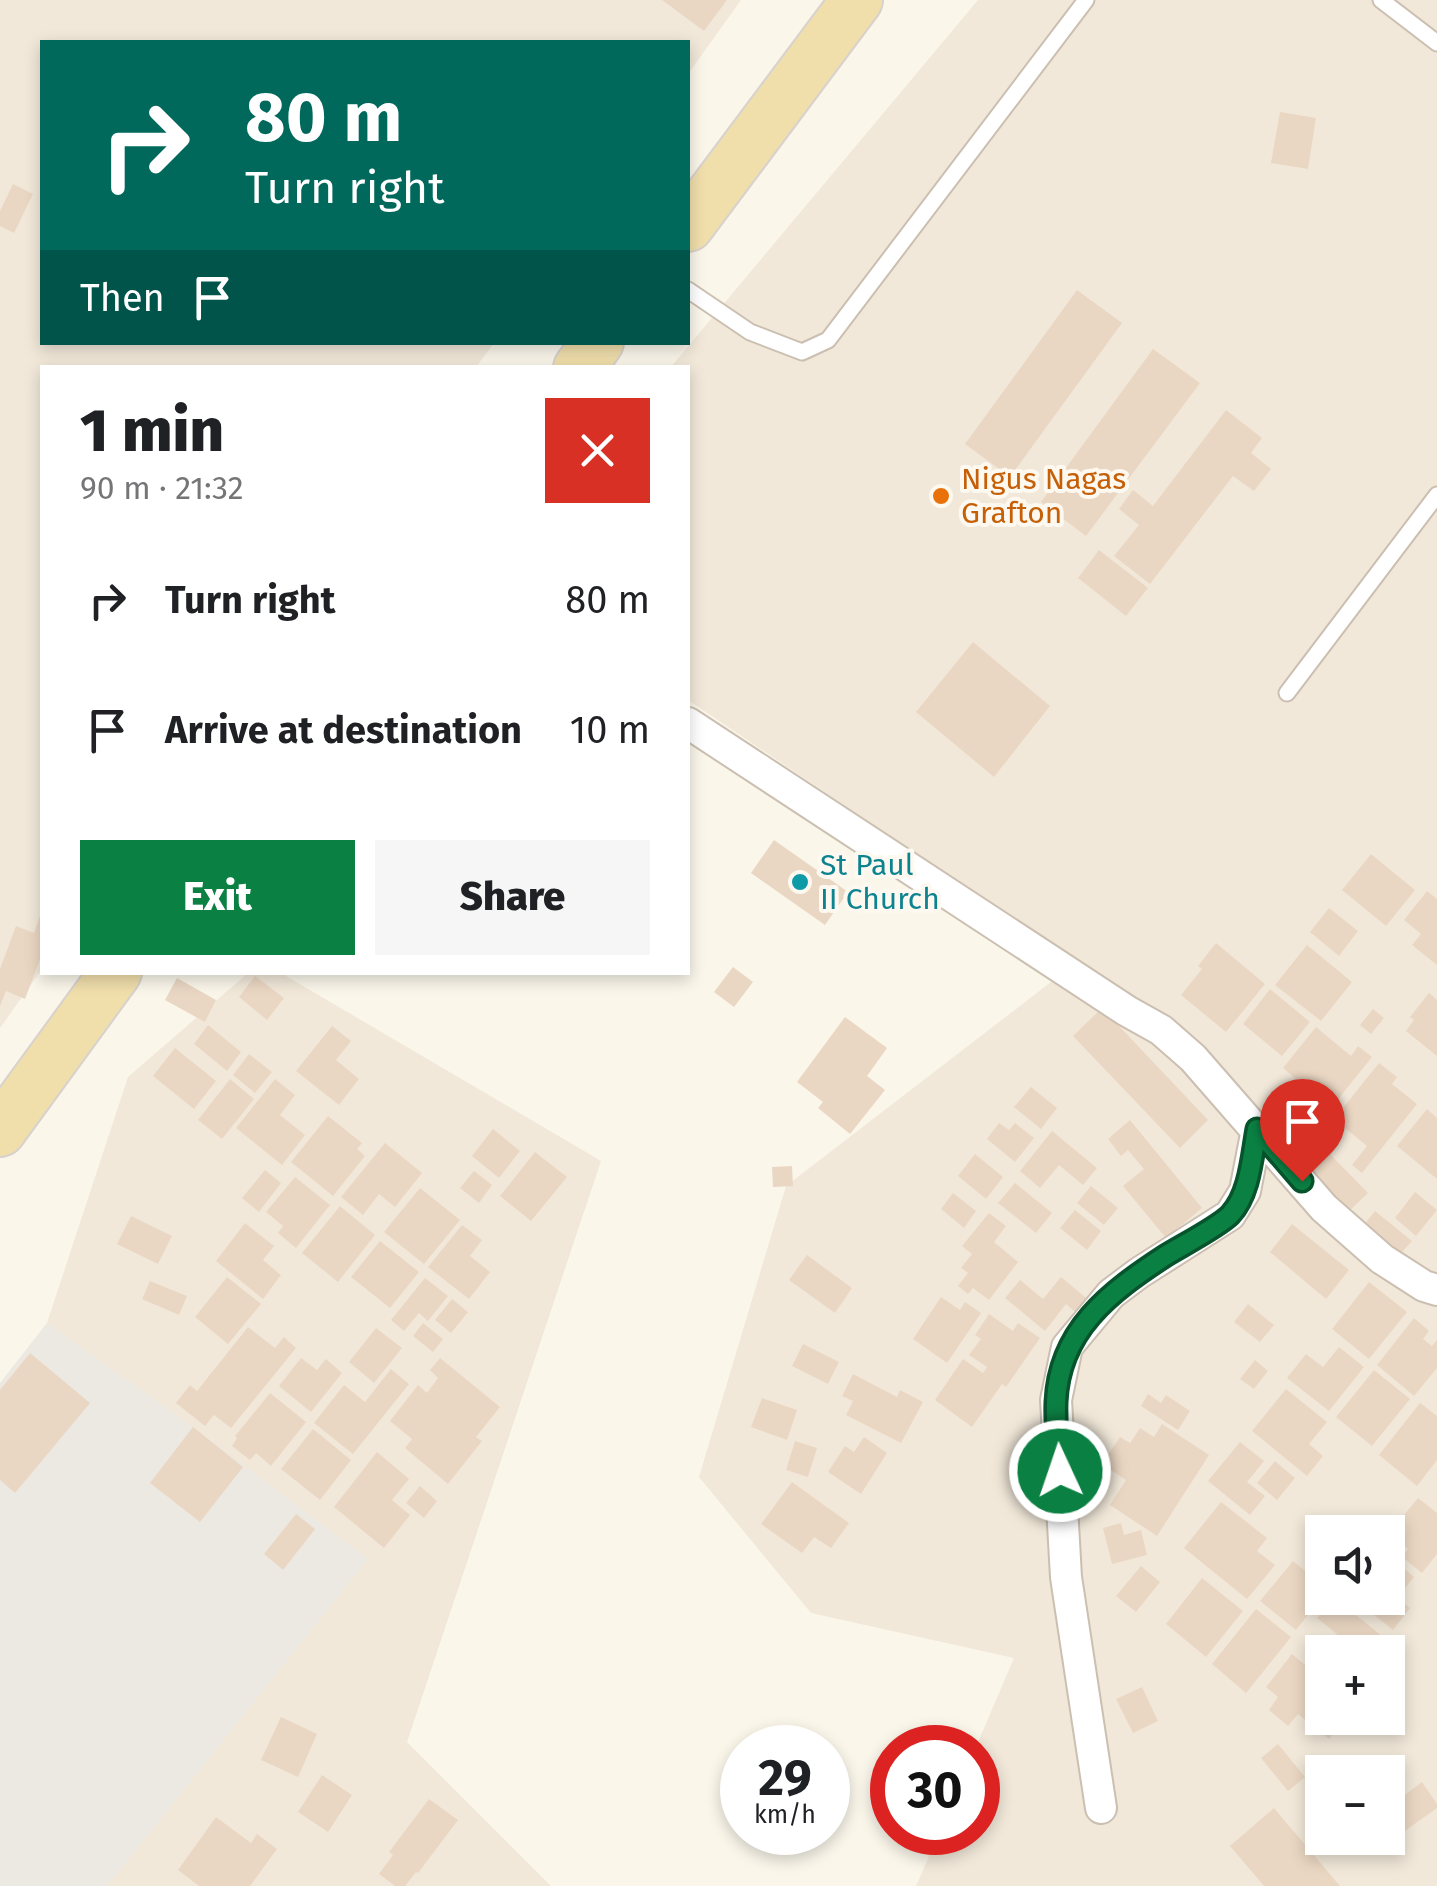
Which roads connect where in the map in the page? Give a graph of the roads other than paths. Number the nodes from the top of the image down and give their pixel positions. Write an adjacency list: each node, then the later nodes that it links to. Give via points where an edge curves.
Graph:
1 (856, 0): 5 (main road)
2 (1086, 0): 6 (lane, via 828,340 802,352 750,332)
3 (1380, 0): 4 (lane)
4 (1437, 43)
5 (690, 223)
6 (690, 291)
7 (1437, 495): 8 (lane)
8 (1287, 693)
9 (690, 724): 11 (street, via 1161,1030)
10 (114, 975): 12 (main road)
11 (1257, 1129): 13 (street, via 1324,1208 1382,1259); 14 (street, via 1244,1191 1230,1216 1111,1294 1067,1347 1056,1400 1066,1577)
12 (0, 1131)
13 (1437, 1290)
14 (1101, 1808)

